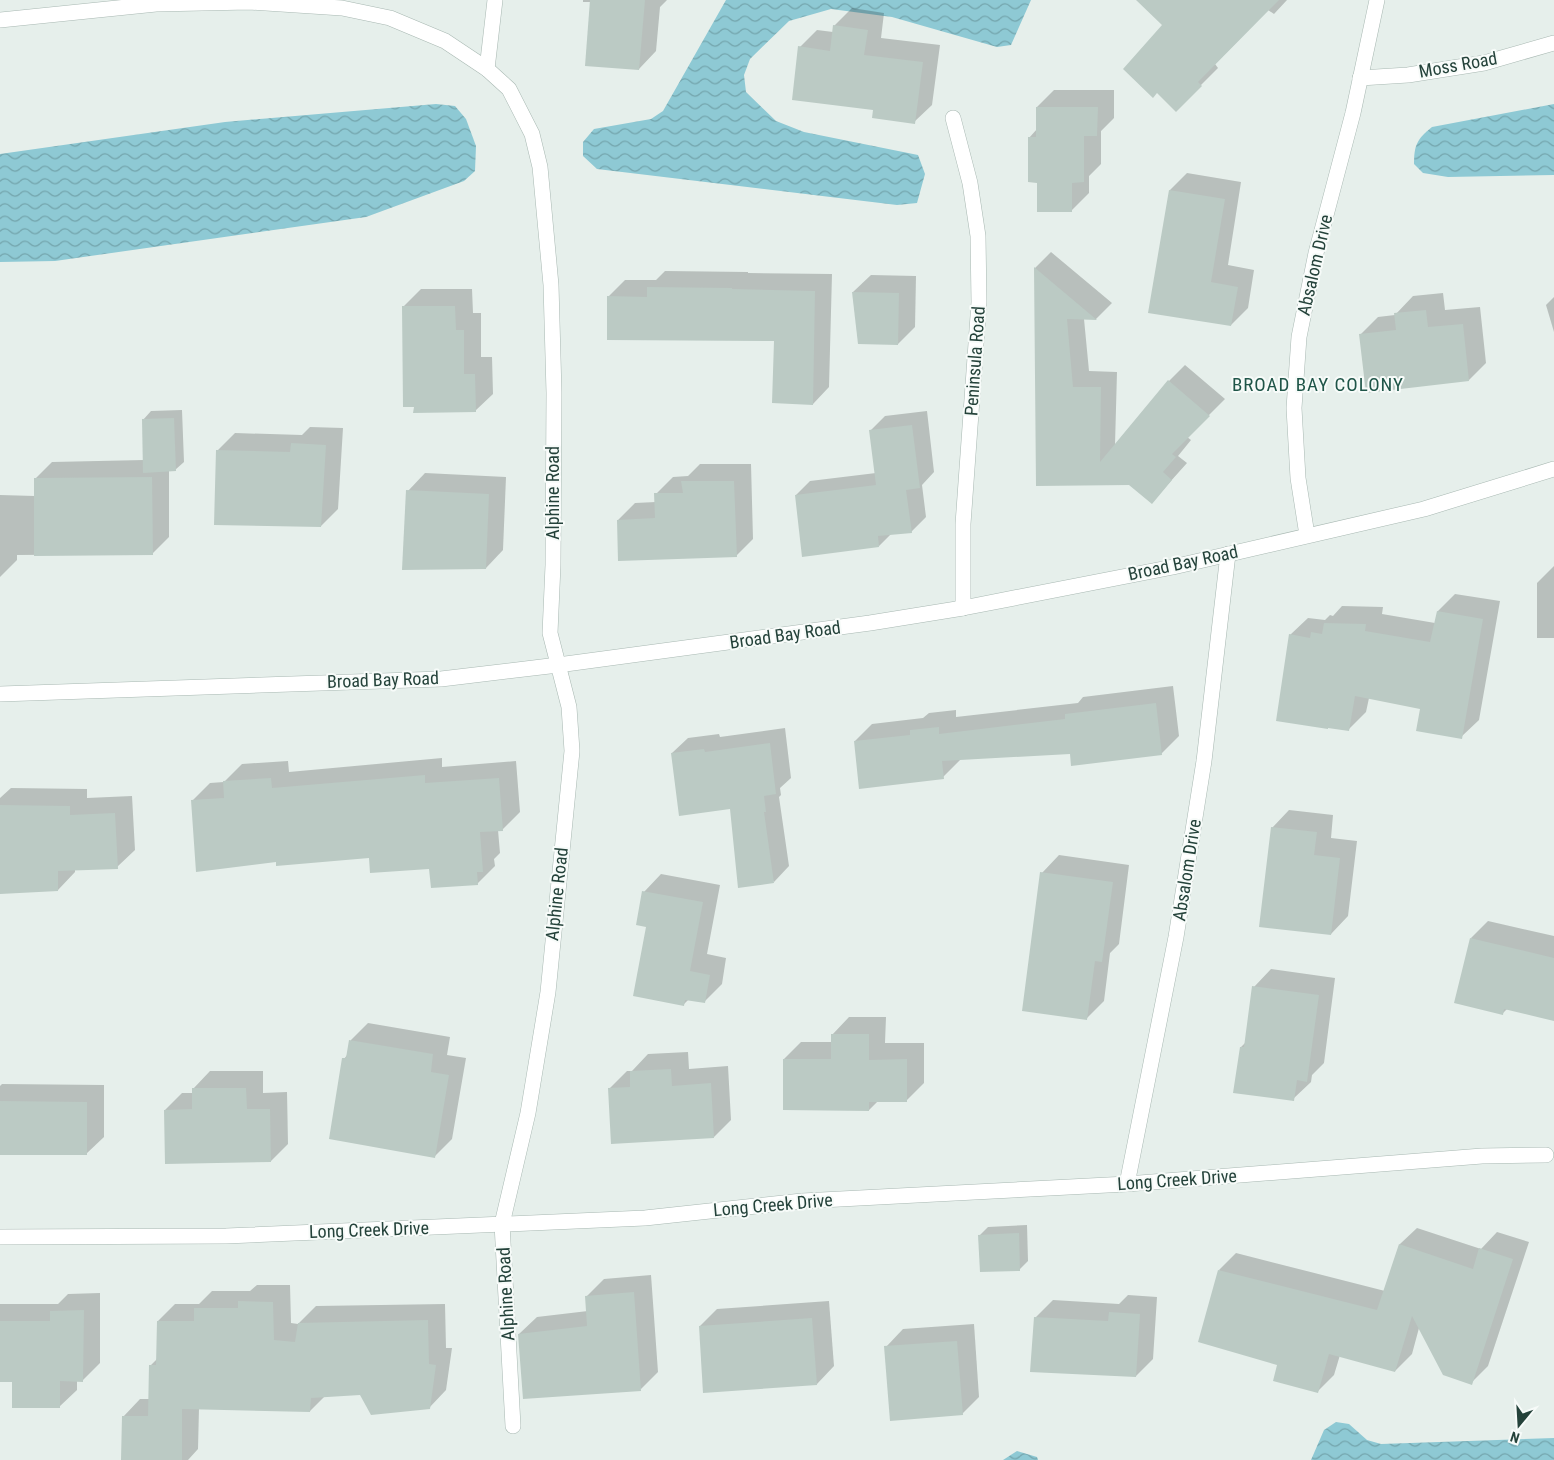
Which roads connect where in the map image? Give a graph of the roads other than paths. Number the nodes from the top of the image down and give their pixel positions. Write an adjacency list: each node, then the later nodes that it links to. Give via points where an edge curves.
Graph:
1 (495, 0): 6 (street)
2 (1377, 0): 7 (street, Absalom Drive)
3 (275, 2): 4 (street, Alphine Road, via 156,4); 6 (street, Alphine Road, via 342,8 390,18 445,41)
4 (0, 20)
5 (1554, 43): 7 (street, Moss Road, via 1484,63)
6 (487, 69): 13 (street, Alphine Road, via 509,89 532,134 540,167 551,294 554,403 550,633)
7 (1360, 78): 10 (street, Absalom Drive, via 1316,253 1299,337 1294,408 1298,478)
8 (953, 118): 12 (street, Peninsula Road, via 972,192 978,236 979,302 962,524)
9 (1554, 469): 10 (street, Broad Bay Road, via 1424,509)
10 (1307, 535): 11 (street, Broad Bay Road)
11 (1228, 554): 12 (street, Broad Bay Road); 16 (street, Absalom Drive, via 1204,761 1178,928)
12 (963, 608): 13 (street, Broad Bay Road)
13 (558, 665): 14 (street, Broad Bay Road, via 441,679); 17 (street, Alphine Road, via 569,707 572,751 548,992 528,1113)
14 (0, 694)
15 (1546, 1155): 16 (street, Long Creek Drive, via 1482,1156)
16 (1127, 1184): 17 (street, Long Creek Drive, via 802,1201 645,1218)
17 (502, 1224): 18 (street, Long Creek Drive, via 226,1236); 19 (street, Alphine Road)
18 (0, 1237)
19 (513, 1426)

